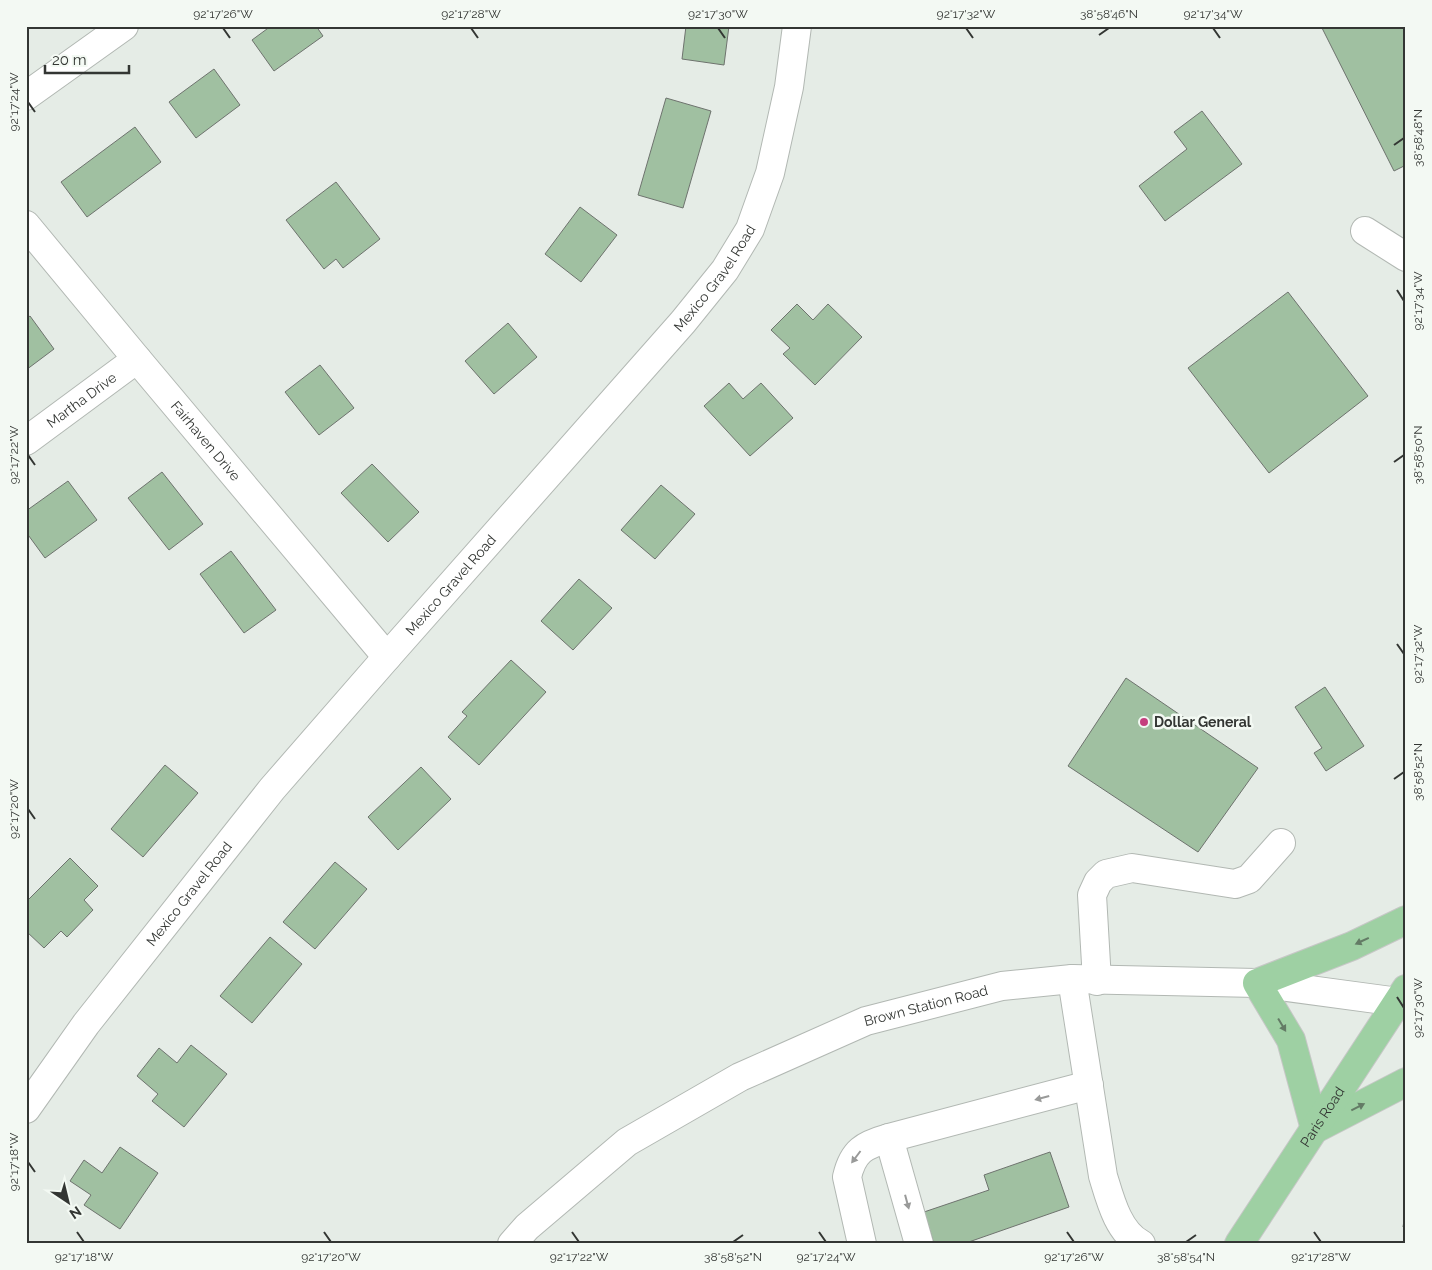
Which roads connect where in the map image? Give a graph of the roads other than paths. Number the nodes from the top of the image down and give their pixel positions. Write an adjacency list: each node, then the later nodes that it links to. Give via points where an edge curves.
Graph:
1 (124, 26): 3 (street)
2 (797, 26): 9 (street, Mexico Gravel Road, via 789,87 770,173 750,228 725,270 677,329)
3 (26, 96)
4 (26, 224): 7 (street, Fairhaven Drive)
5 (1366, 231): 6 (street)
6 (1406, 257)
7 (137, 359): 8 (street, Martha Drive); 9 (street, Fairhaven Drive)
8 (26, 441)
9 (387, 658): 17 (street, Mexico Gravel Road, via 266,797 86,1024)
10 (1281, 844): 12 (street, via 1249,880 1235,884 1132,868 1106,874 1092,895)
11 (1406, 920): 13 (main road, one-way to 13, via 1352,946)
12 (1084, 980): 13 (street, Brown Station Road); 16 (street); 21 (street, Brown Station Road, via 1002,986 866,1021 740,1077 627,1142 527,1227)
13 (1257, 983): 14 (street, Brown Station Road); 18 (main road, one-way to 18, via 1291,1040)
14 (1403, 998): 18 (main road, Paris Road)
15 (1406, 1082): 18 (main road, one-way to 15)
16 (1089, 1085): 19 (street, one-way to 19); 20 (street, via 1103,1176)
17 (26, 1108)
18 (1314, 1129): 24 (main road, Paris Road)
19 (889, 1138): 22 (street, one-way to 22, via 865,1147 849,1167 848,1187); 23 (street, one-way to 23)
20 (1123, 1238)
21 (512, 1244)
22 (862, 1244)
23 (919, 1244)
24 (1239, 1244)

